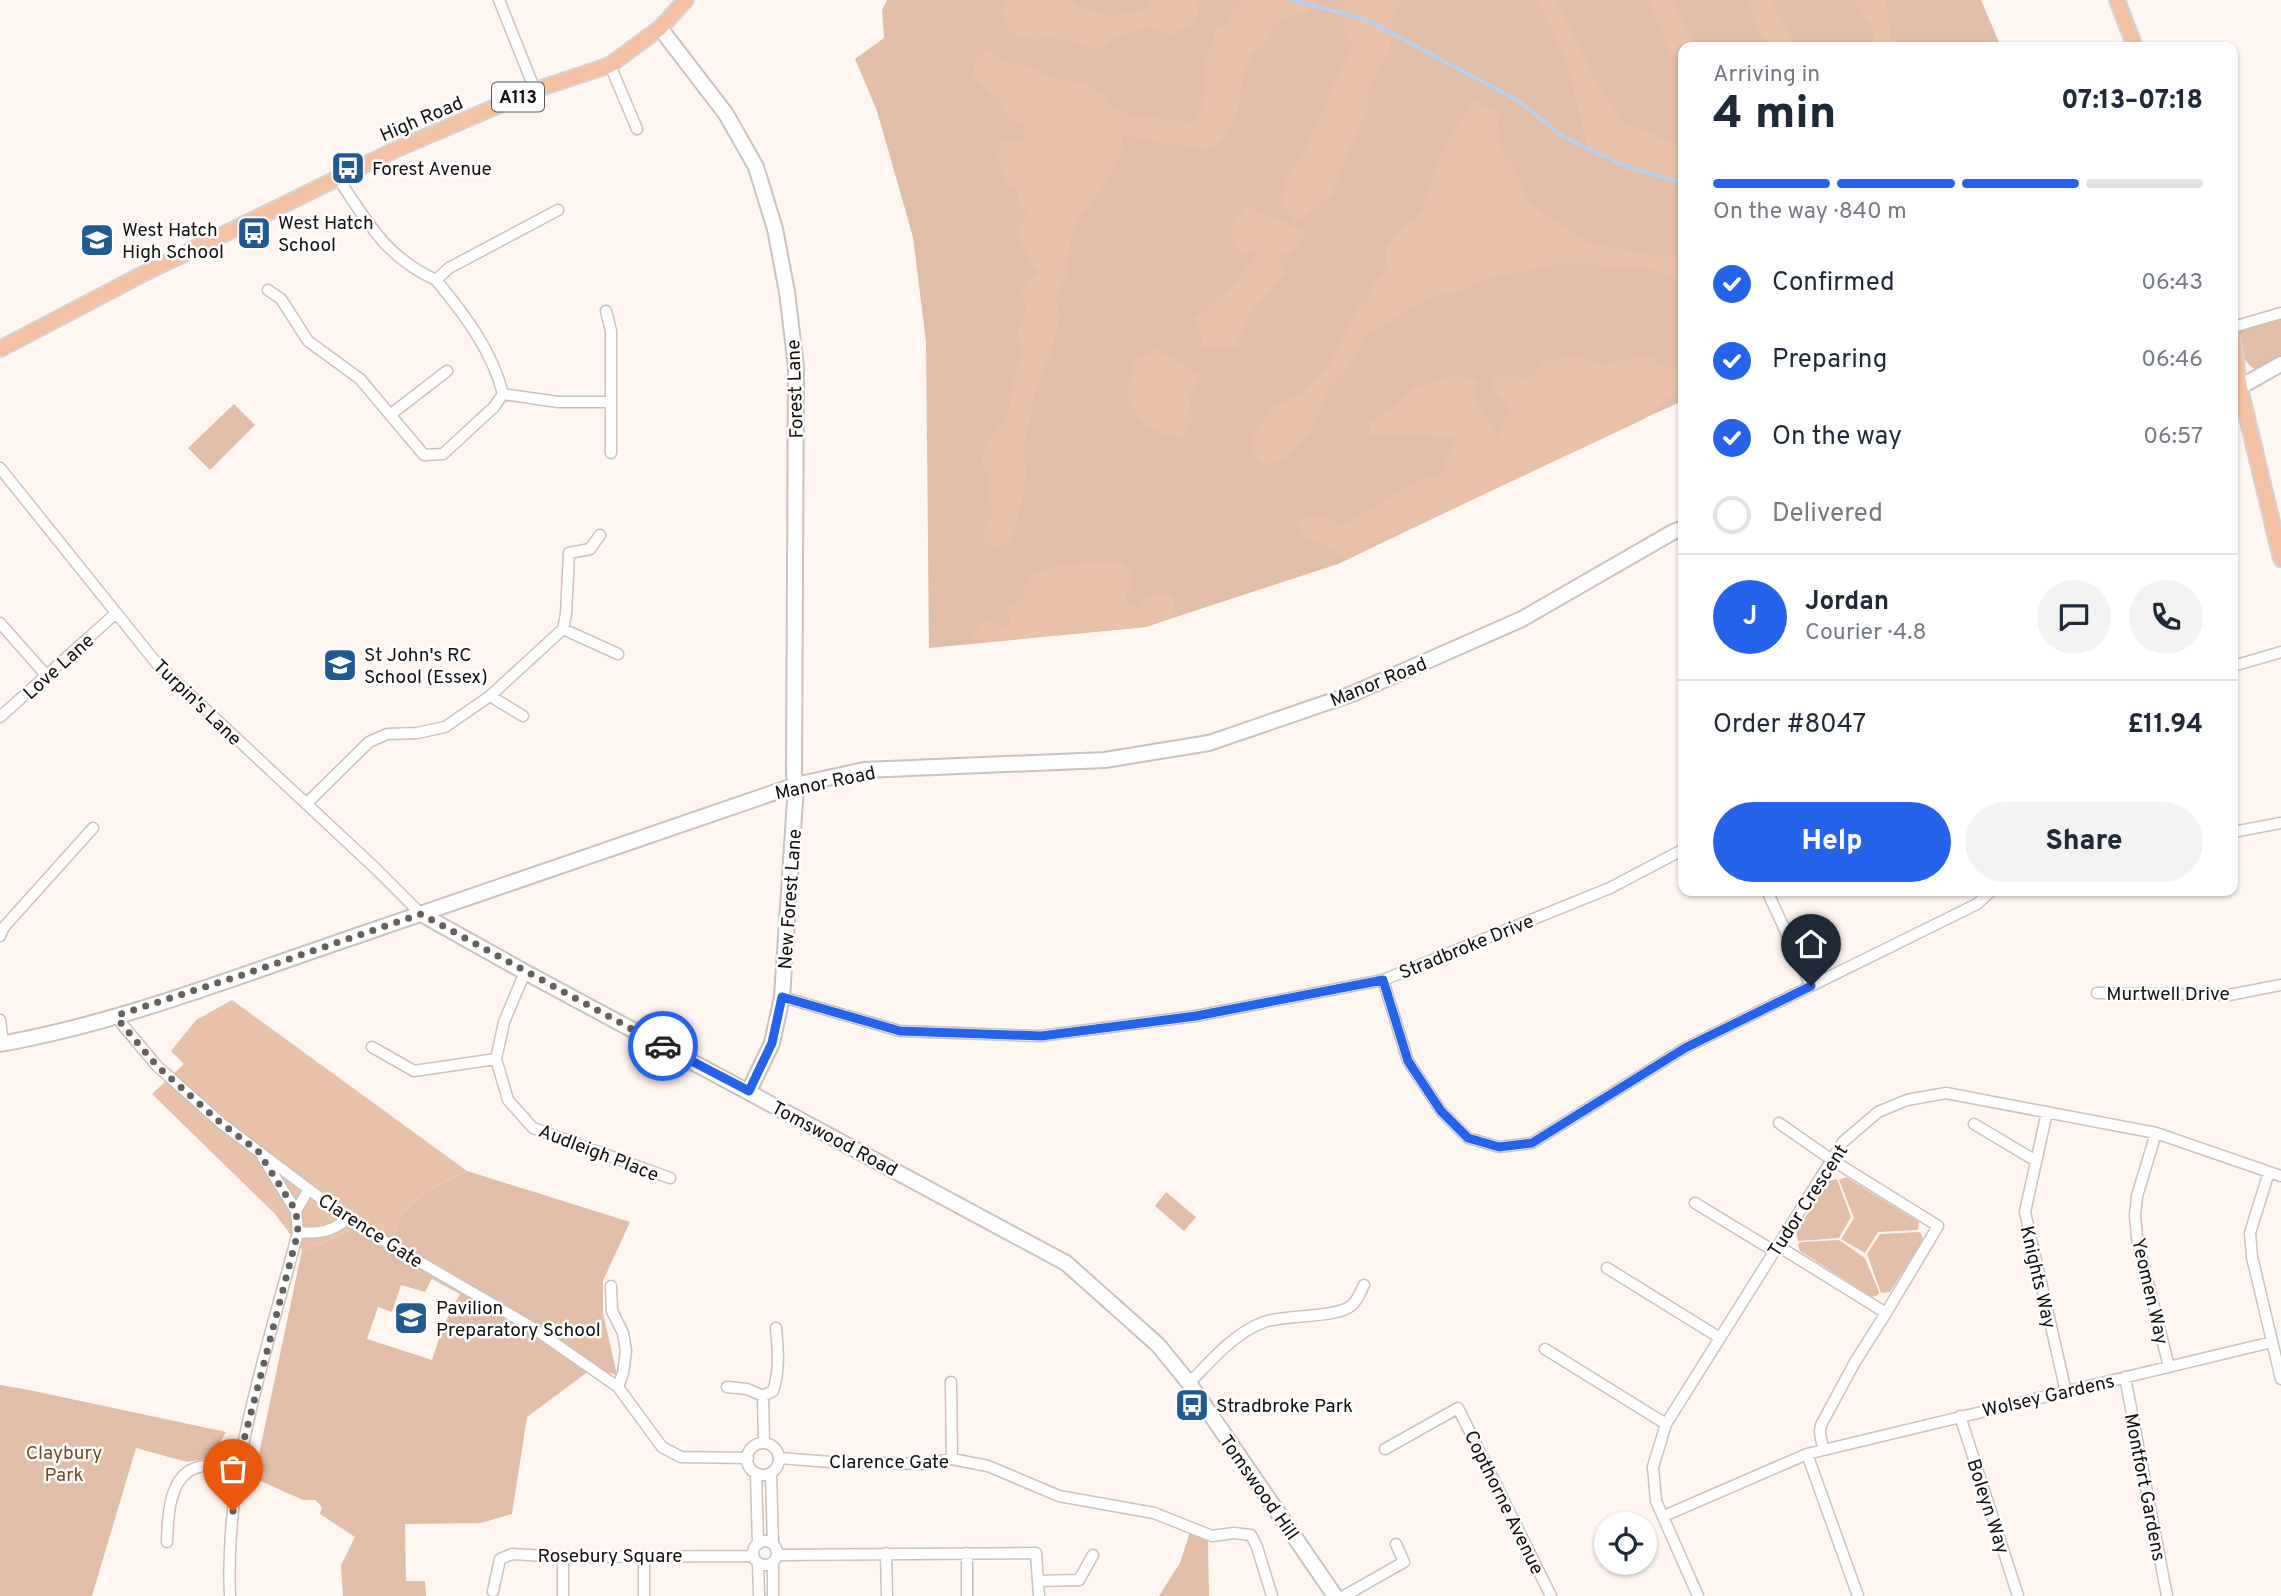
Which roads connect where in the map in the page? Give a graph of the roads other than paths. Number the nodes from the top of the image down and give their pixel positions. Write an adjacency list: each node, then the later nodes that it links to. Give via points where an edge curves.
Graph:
1 (499, 0): 7 (street)
2 (686, 0): 4 (main road, High Road / A113)
3 (2117, 0): 5 (main road)
4 (660, 28): 6 (main road, High Road / A113); 39 (street, Forest Lane, via 726,114 757,167 788,292 796,367)
5 (2133, 42)
6 (610, 65): 7 (main road, High Road / A113); 8 (street)
7 (535, 90): 9 (main road, High Road / A113)
8 (637, 129)
9 (337, 177): 11 (street, via 396,257); 16 (main road, High Road / A113)
10 (558, 210): 11 (street, via 449,268)
11 (436, 280): 21 (street, via 472,324)
12 (268, 290): 23 (street, via 281,299 308,341 360,379)
13 (606, 311): 22 (street, via 611,331)
14 (2281, 313): 15 (street)
15 (2238, 326)
16 (0, 349)
17 (2281, 364): 19 (street)
18 (447, 371): 23 (street)
19 (2238, 388)
20 (2238, 393): 28 (main road)
21 (503, 394): 22 (street, via 558,402); 23 (street, via 443,454 424,455)
22 (611, 402): 24 (street)
23 (390, 415)
24 (611, 453)
25 (0, 468): 29 (street, Turpin's Lane)
26 (1678, 530): 39 (street, Manor Road, via 1522,619 1352,694 1209,743 1105,760 864,770)
27 (600, 535): 31 (street, via 590,549 569,553)
28 (2281, 559)
29 (116, 614): 35 (street, Love Lane); 40 (street, Turpin's Lane, via 158,665)
30 (0, 623): 35 (street)
31 (563, 629): 33 (street); 36 (street)
32 (2281, 652): 34 (street)
33 (618, 654)
34 (2238, 665)
35 (46, 675): 38 (street, Love Lane)
36 (490, 696): 37 (street); 40 (street, via 445,727 387,734 369,742)
37 (523, 716)
38 (0, 717)
39 (796, 785): 47 (street, Manor Road); 54 (street, New Forest Lane)
40 (306, 804): 47 (street, Turpin's Lane)
41 (2281, 823): 43 (street)
42 (93, 828): 48 (street)
43 (2238, 831)
44 (1678, 852): 50 (street, Stradbroke Drive, via 1610,888)
45 (1769, 896): 52 (street)
46 (1986, 896): 52 (street)
47 (421, 914): 49 (street, Tomswood Road); 55 (street, Manor Road)
48 (0, 936)
49 (525, 972): 59 (street, Audleigh Place, via 504,1023); 60 (street, Tomswood Road)
50 (1383, 980): 52 (street, via 1408,1061 1441,1111 1468,1138 1499,1147 1532,1143 1685,1048); 54 (street, Stradbroke Drive, via 1196,1016 1041,1036 900,1031)
51 (2281, 985): 53 (street, Murtwell Drive, via 2229,995)
52 (1811, 986)
53 (2097, 993)
54 (782, 997): 60 (street, New Forest Lane, via 772,1043)
55 (118, 1015): 57 (street, Manor Road); 65 (street, Clarence Gate, via 157,1066)
56 (0, 1020): 57 (street)
57 (2, 1044)
58 (372, 1047): 59 (street, via 414,1071)
59 (496, 1059): 70 (street, Audleigh Place, via 508,1100 533,1128)
60 (749, 1091): 88 (street, Tomswood Road, via 1066,1263 1158,1345)
61 (2047, 1112): 64 (street, Tudor Crescent); 66 (street, Tudor Crescent, via 1946,1093 1907,1100 1878,1112 1843,1142); 67 (street, Knights Way)
62 (1779, 1123): 66 (street)
63 (1973, 1124): 67 (street)
64 (2156, 1133): 68 (street, Tudor Crescent); 85 (street, Yeomen Way, via 2135,1215)
65 (258, 1151): 71 (street, Clarence Gate); 73 (street)
66 (1832, 1160): 76 (street, Tudor Crescent); 80 (street, via 1938,1226)
67 (2036, 1161): 92 (street, Knights Way, via 2025,1212)
68 (2269, 1172): 69 (street, Tudor Crescent); 83 (street, via 2250,1233)
69 (2281, 1176)
70 (670, 1178)
71 (309, 1189): 73 (street); 74 (street, Clarence Gate)
72 (1695, 1203): 76 (street)
73 (296, 1211): 75 (street)
74 (348, 1218): 75 (street, via 331,1230); 90 (street, Clarence Gate, via 533,1328)
75 (298, 1232): 103 (street)
76 (1776, 1248): 80 (street); 82 (street, Tudor Crescent)
77 (1607, 1268): 82 (street)
78 (1364, 1285): 88 (street, via 1344,1310 1263,1322)
79 (611, 1286): 90 (street, via 612,1311 626,1351)
80 (1886, 1313): 98 (street, via 1821,1425)
81 (776, 1328): 93 (street, via 777,1378 773,1391)
82 (1720, 1338): 95 (street, Tudor Crescent)
83 (2272, 1342): 85 (street, Wolsey Gardens); 87 (street)
84 (1545, 1349): 95 (street)
85 (2169, 1367): 86 (street, Wolsey Gardens)
86 (2125, 1377): 92 (street, Wolsey Gardens); 135 (street, Montfort Gardens)
87 (2281, 1380)
88 (1187, 1381): 129 (street, Tomswood Hill)
89 (951, 1382): 102 (street)
90 (618, 1387): 100 (street, Clarence Gate, via 670,1453)
91 (727, 1387): 93 (street)
92 (2066, 1392): 94 (street, Wolsey Gardens)
93 (764, 1396): 96 (street)
94 (1960, 1416): 98 (street, Wolsey Gardens); 134 (street, Boleyn Way)
95 (1666, 1424): 106 (street, Tudor Crescent, via 1653,1467 1656,1501)
96 (764, 1443): 100 (street, via 753,1447); 101 (street, via 776,1449)
97 (1385, 1449): 131 (street, Copthorne Avenue, via 1458,1408)
98 (1823, 1449): 99 (street, Wolsey Gardens)
99 (1807, 1454): 106 (street, Wolsey Gardens); 133 (street)
100 (748, 1458): 104 (street)
101 (779, 1458): 102 (street, Clarence Gate, via 923,1464); 105 (street)
102 (952, 1459): 128 (street, Clarence Gate, via 988,1465 1059,1496 1154,1513 1212,1536 1251,1535)
103 (238, 1466): 107 (street, via 191,1470 178,1481); 120 (street, via 228,1560)
104 (757, 1473): 105 (street); 108 (street)
105 (771, 1473): 109 (street)
106 (1664, 1516): 132 (street, Tudor Crescent)
107 (167, 1542)
108 (758, 1544): 109 (street); 116 (street)
109 (773, 1544): 117 (street)
110 (1396, 1544): 130 (street, via 1404,1562)
111 (886, 1553): 112 (street); 117 (street); 125 (street)
112 (967, 1553): 118 (street, via 1036,1553); 126 (street)
113 (1093, 1555): 118 (street, via 1079,1580)
114 (643, 1556): 115 (street, Rosebury Square); 116 (street, Rosebury Square); 122 (street)
115 (563, 1557): 119 (street, Rosebury Square, via 506,1555 500,1559); 121 (street)
116 (756, 1559): 117 (street, via 766,1565); 123 (street)
117 (775, 1559): 124 (street)
118 (1038, 1580): 127 (street)
119 (492, 1591)
120 (230, 1596)
121 (563, 1596)
122 (645, 1596)
123 (759, 1596)
124 (774, 1596)
125 (887, 1596)
126 (967, 1596)
127 (1039, 1596)
128 (1272, 1596)
129 (1335, 1596)
130 (1344, 1596)
131 (1552, 1596)
132 (1698, 1596)
133 (1858, 1596)
134 (2018, 1596)
135 (2167, 1596)

